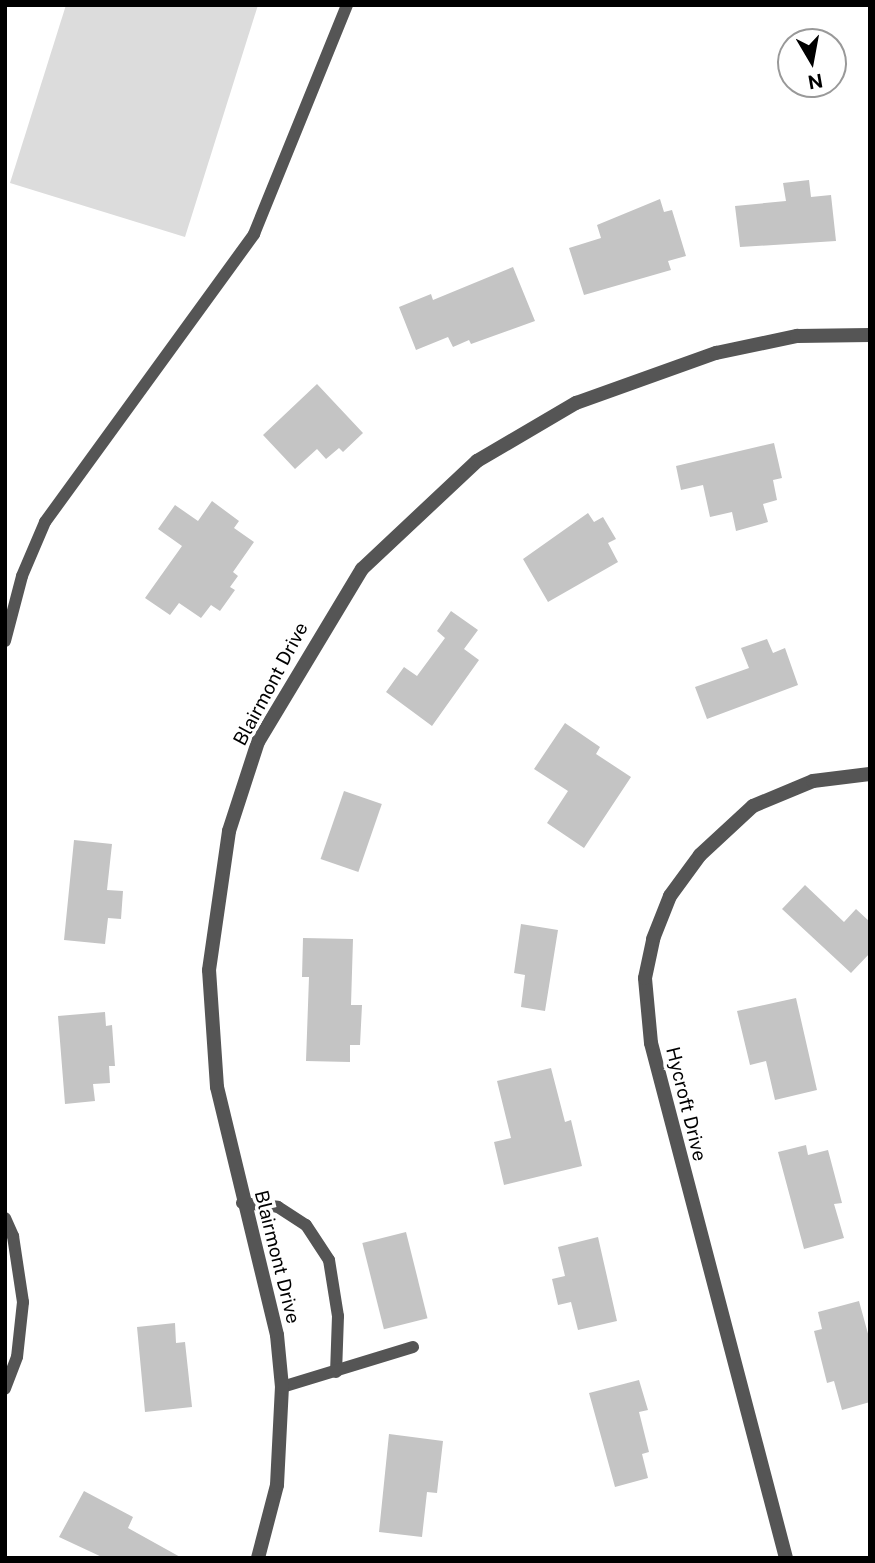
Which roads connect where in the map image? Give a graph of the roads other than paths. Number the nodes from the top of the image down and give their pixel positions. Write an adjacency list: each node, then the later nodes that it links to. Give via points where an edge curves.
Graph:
1 (347, 5): 3 (lane, via 254,234 46,522 22,576)
2 (870, 335): 5 (street, Blairmont Drive, via 797,336 716,353 576,403 477,461 362,569 258,742 229,831 209,970 217,1087)
3 (5, 641)
4 (870, 774): 12 (street, Hycroft Drive, via 813,780 753,806 700,855 670,896 653,939 645,978 651,1043)
5 (242, 1203): 8 (lane, via 278,1207 306,1225 329,1260 338,1316); 9 (street, Blairmont Drive, via 277,1335)
6 (5, 1218): 10 (lane, via 13,1236 23,1302 17,1357)
7 (413, 1347): 8 (lane)
8 (336, 1372): 9 (lane)
9 (282, 1387): 11 (street, Blairmont Drive, via 277,1485)
10 (5, 1389)
11 (258, 1558)
12 (786, 1558)

